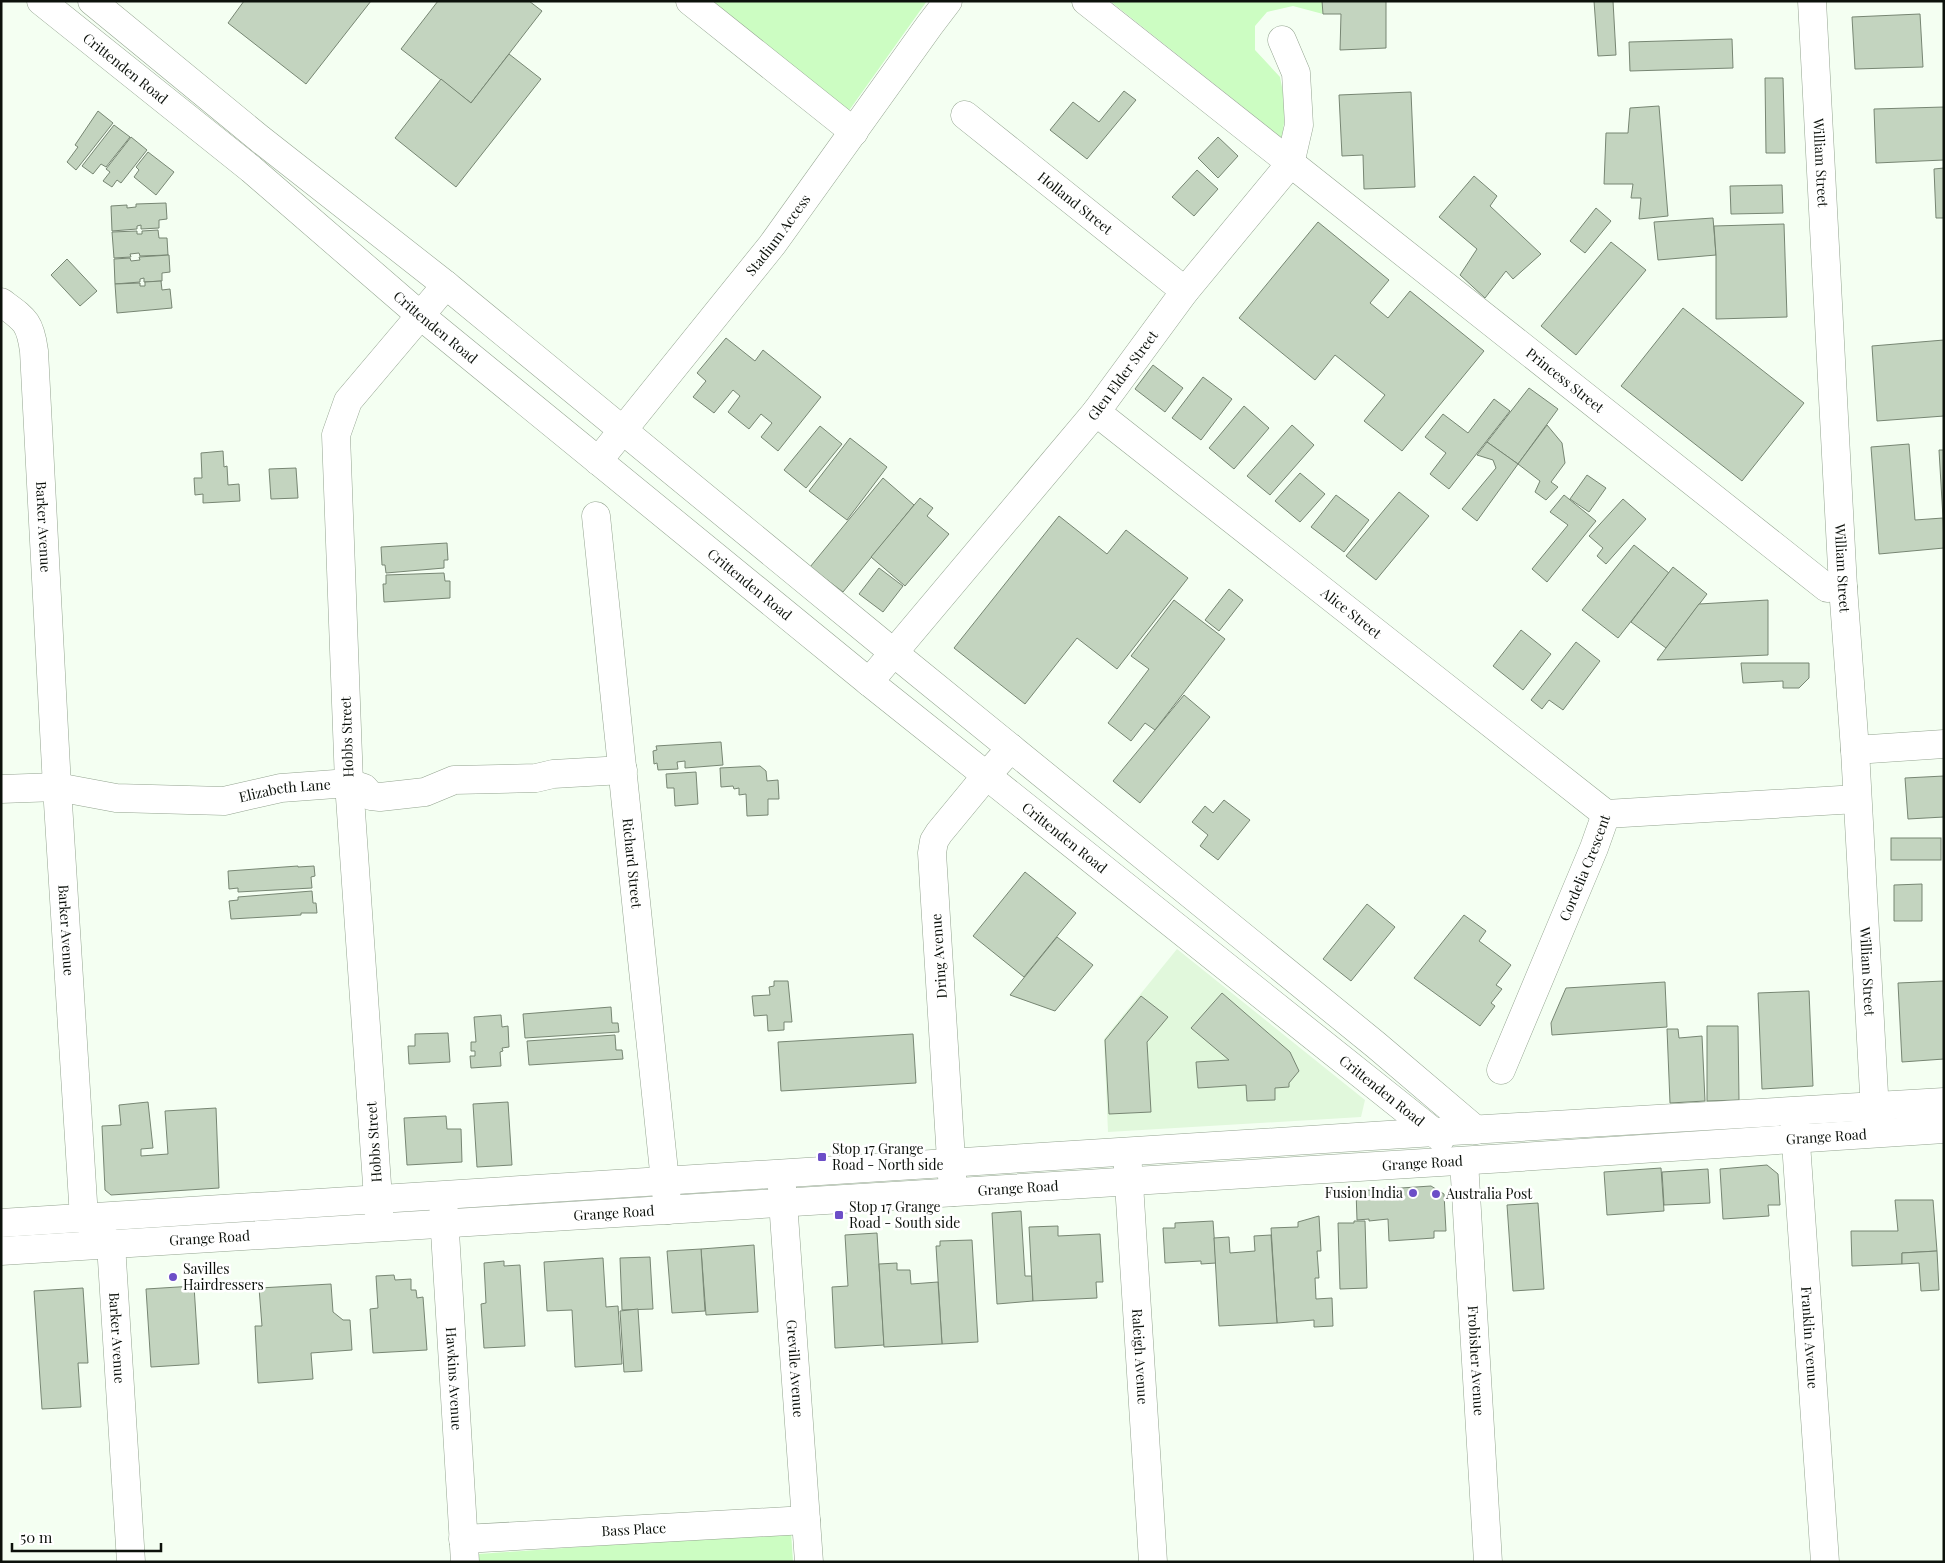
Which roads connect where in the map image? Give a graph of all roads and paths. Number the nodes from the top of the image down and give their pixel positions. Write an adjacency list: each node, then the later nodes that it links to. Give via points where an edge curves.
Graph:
1 (41, 1): 14 (street, Crittenden Road, via 251,169)
2 (92, 1): 11 (street, Crittenden Road, via 260,139)
3 (690, 1): 9 (street)
4 (948, 1): 9 (street, Stadium Access)
5 (1086, 1): 10 (street, Princess Street)
6 (1812, 1): 19 (street, William Street)
7 (1282, 40): 10 (street, Glen Elder Street, via 1296,73 1299,125)
8 (965, 115): 12 (street, Holland Street)
9 (854, 132): 16 (street, Stadium Access, via 772,245)
10 (1290, 164): 12 (street, Glen Elder Street); 19 (street, Princess Street, via 1827,588)
11 (446, 285): 14 (street, Hobbs Street); 16 (street, Crittenden Road)
12 (1185, 291): 15 (street, Glen Elder Street)
13 (1, 302): 28 (street, Barker Avenue, via 25,320 32,332)
14 (421, 316): 17 (street, Crittenden Road); 27 (street, Hobbs Street, via 348,401 336,435)
15 (1096, 412): 20 (street, Glen Elder Street); 31 (street, Alice Street)
16 (623, 431): 17 (street, Stadium Access); 20 (street, Crittenden Road)
17 (598, 461): 21 (street, Crittenden Road)
18 (596, 516): 25 (street, Richard Street)
19 (1843, 587): 24 (street, William Street)
20 (894, 653): 21 (street, Glen Elder Street); 23 (street, Crittenden Road)
21 (869, 682): 26 (street, Crittenden Road)
22 (1944, 744): 24 (street)
23 (1011, 748): 26 (street, Dring Avenue); 38 (street, Crittenden Road)
24 (1855, 750): 30 (street, William Street)
25 (623, 770): 27 (street, Elizabeth Lane, via 552,774 536,778 454,780 425,792 380,797 371,796 364,788); 48 (street, Richard Street)
26 (986, 776): 33 (street, Crittenden Road); 45 (street, Dring Avenue, via 934,841 932,853)
27 (349, 783): 28 (street, Elizabeth Lane, via 281,788 224,802 116,798); 51 (street, Hobbs Street)
28 (57, 787): 29 (street, Elizabeth Lane); 54 (street, Barker Avenue)
29 (1, 789)
30 (1857, 799): 31 (street, Cordelia Crescent); 35 (street, William Street)
31 (1606, 814): 32 (street, Cordelia Crescent)
32 (1501, 1070)
33 (1384, 1091): 39 (street, Crittenden Road); 41 (street, via 1385,1115)
34 (1944, 1102): 35 (street, Grange Road)
35 (1874, 1107): 36 (street, Grange Road); 40 (street, William Street)
36 (1794, 1112): 38 (street, Grange Road); 42 (street, Franklin Avenue)
37 (1944, 1129): 40 (street, Grange Road)
38 (1476, 1130): 39 (street, Grange Road); 44 (street)
39 (1435, 1132): 41 (street, Grange Road); 44 (street, Crittenden Road)
40 (1876, 1133): 42 (street, Grange Road)
41 (1360, 1137): 43 (street, Grange Road)
42 (1796, 1139): 44 (street, Grange Road); 66 (street, Franklin Avenue)
43 (1126, 1152): 45 (street, Grange Road); 47 (street, Raleigh Avenue)
44 (1464, 1161): 47 (street, Grange Road); 65 (street, Frobisher Avenue)
45 (951, 1163): 46 (street, Grange Road); 49 (street, Dring Avenue)
46 (781, 1174): 48 (street, Grange Road); 52 (street, Greville Avenue)
47 (1128, 1181): 49 (street, Grange Road); 64 (street, Raleigh Avenue)
48 (666, 1182): 50 (street, Grange Road); 53 (street, Richard Street)
49 (953, 1192): 52 (street, Grange Road)
50 (443, 1196): 51 (street, Grange Road); 56 (street, Hawkins Avenue)
51 (378, 1200): 54 (street, Grange Road); 57 (street, Hobbs Street)
52 (783, 1202): 53 (street, Grange Road); 60 (street, Greville Avenue)
53 (668, 1210): 56 (street, Grange Road)
54 (84, 1218): 55 (street, Grange Road); 58 (street)
55 (1, 1223)
56 (445, 1223): 57 (street, Grange Road); 61 (street, Hawkins Avenue)
57 (380, 1227): 58 (street, Grange Road)
58 (111, 1244): 59 (street, Grange Road); 62 (street, Barker Avenue)
59 (1, 1251)
60 (806, 1520): 61 (street, Bass Place); 63 (street, Greville Avenue)
61 (464, 1551)
62 (131, 1562)
63 (809, 1562)
64 (1153, 1562)
65 (1488, 1562)
66 (1825, 1562)

